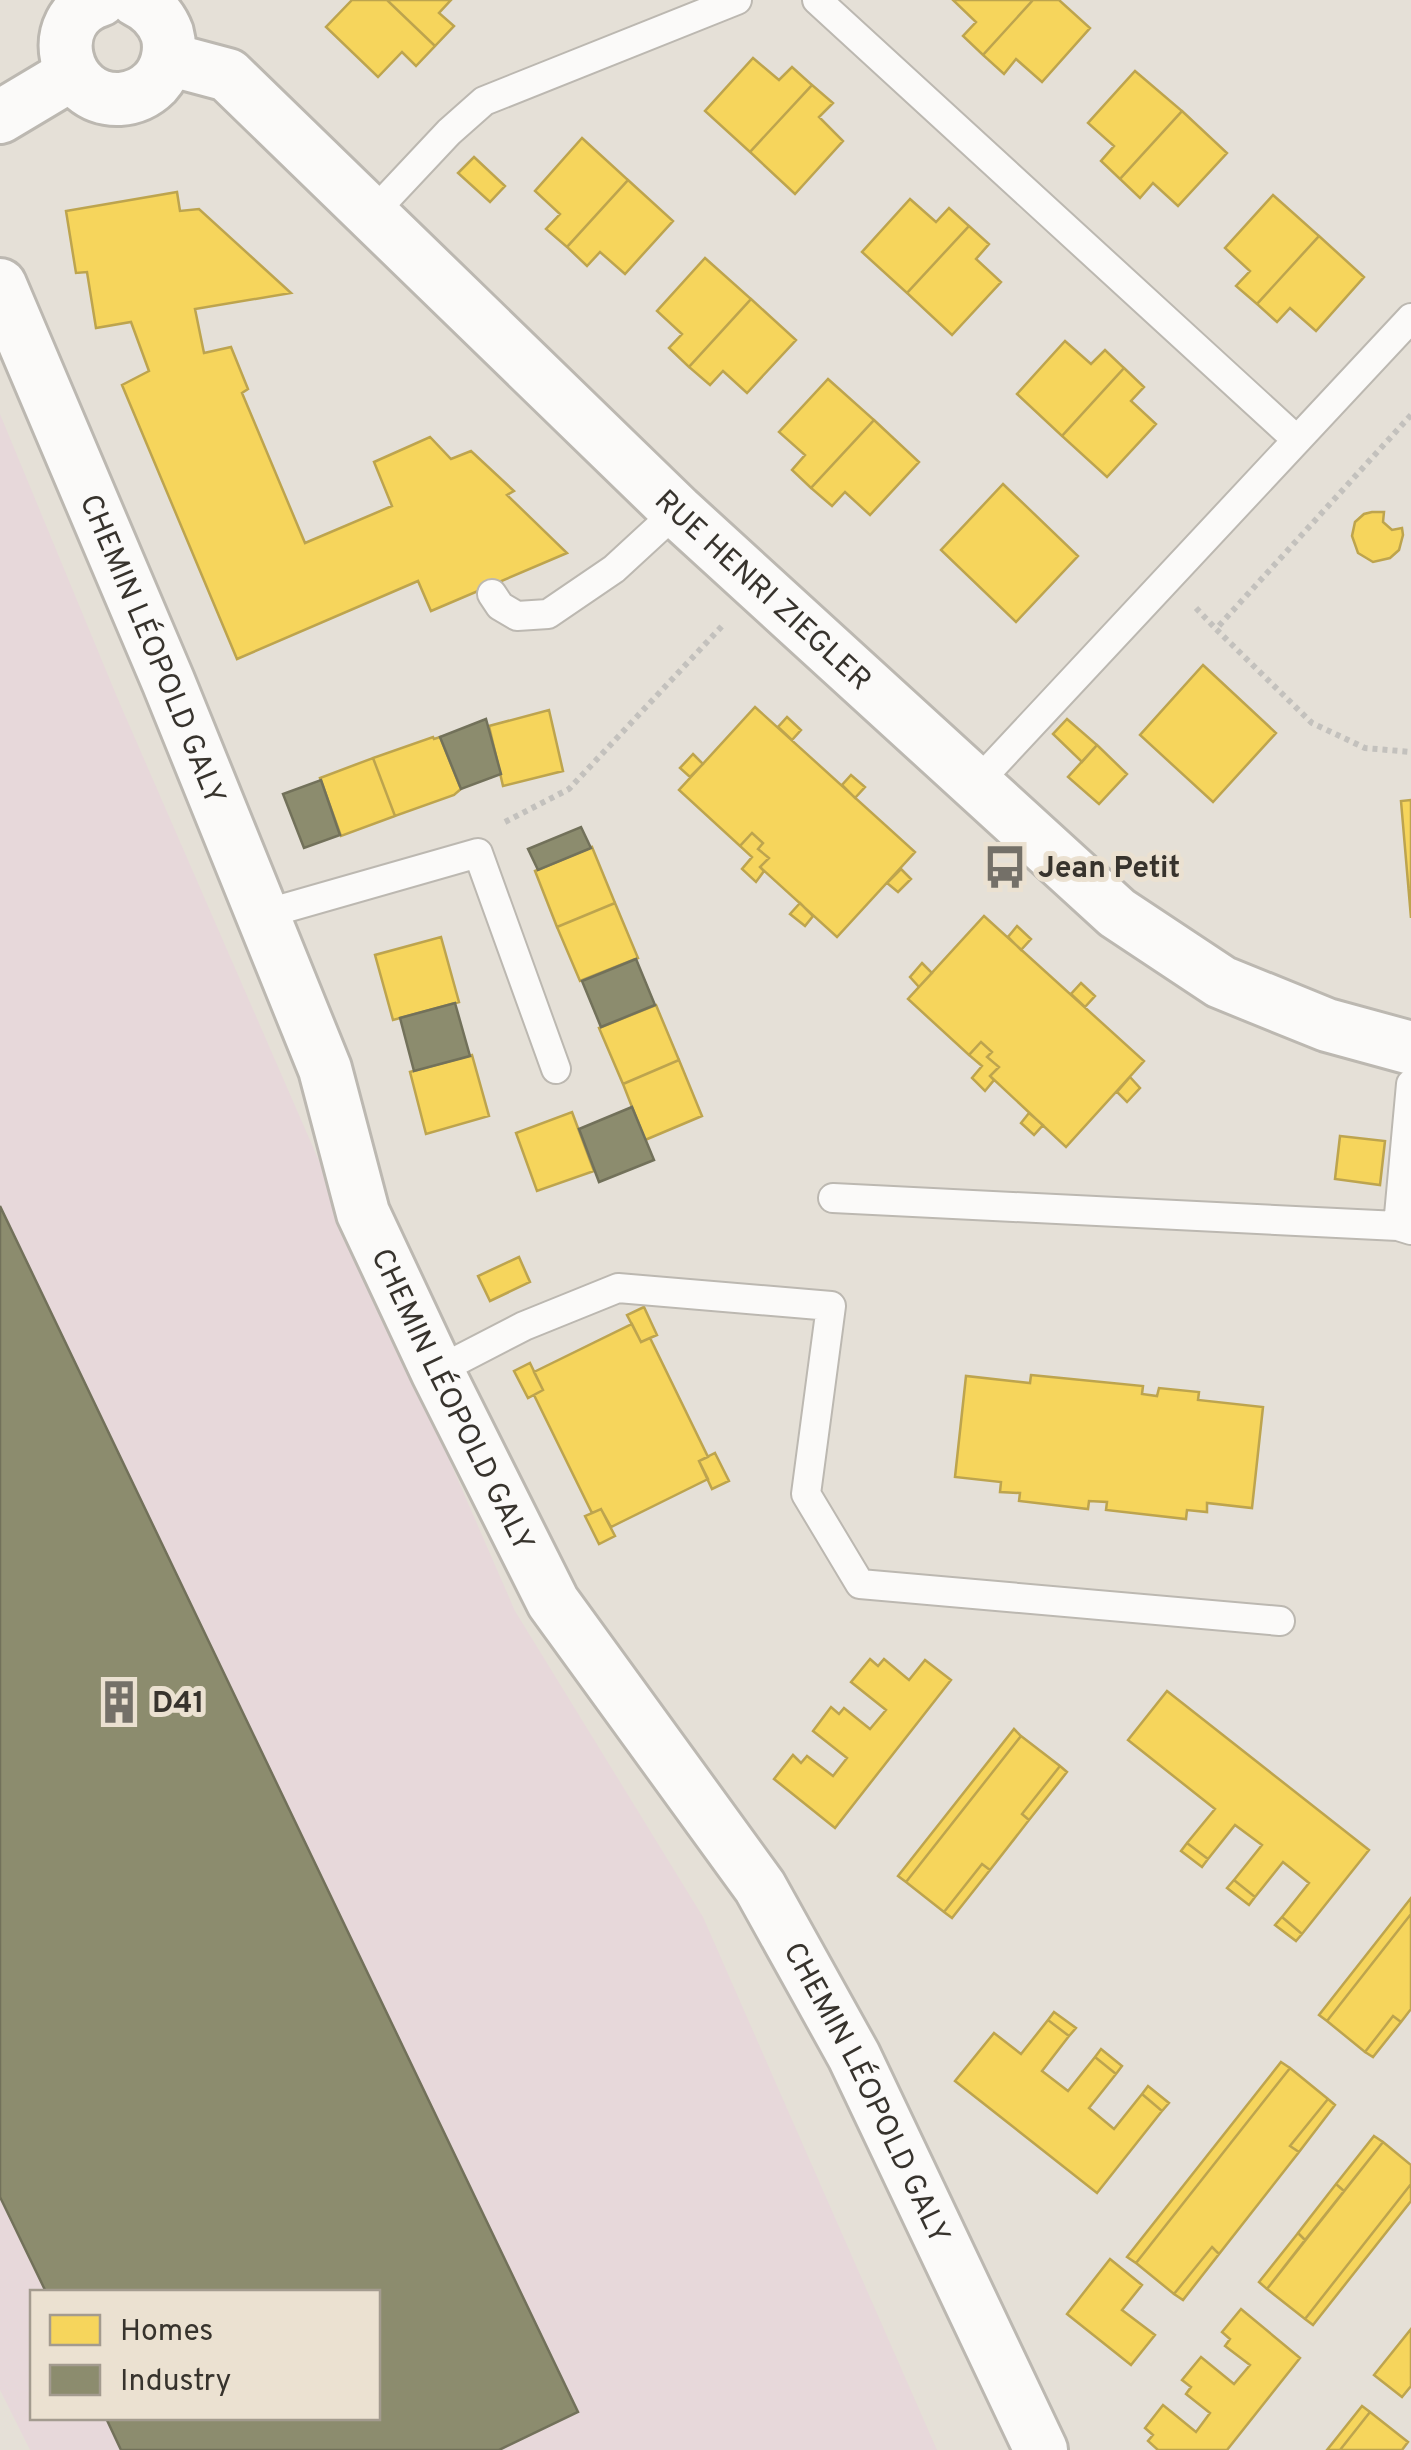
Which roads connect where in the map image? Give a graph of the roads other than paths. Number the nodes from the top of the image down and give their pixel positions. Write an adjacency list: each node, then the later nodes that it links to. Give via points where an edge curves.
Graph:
1 (136, 0): 5 (street, via 159,16)
2 (737, 0): 8 (lane, via 484,101)
3 (817, 0): 11 (lane)
4 (82, 6): 6 (street, via 65,42)
5 (168, 59): 6 (street, via 155,83 129,98 99,97); 8 (street, RUE HENRI ZIEGLER, via 228,76)
6 (72, 74): 7 (street)
7 (0, 117)
8 (372, 214): 12 (street, RUE HENRI ZIEGLER)
9 (0, 285): 15 (street, CHEMIN LÉOPOLD GALY)
10 (1411, 318): 11 (lane)
11 (1297, 440): 14 (lane)
12 (677, 511): 13 (lane, via 614,569 548,614 516,616); 14 (street, RUE HENRI ZIEGLER)
13 (492, 594)
14 (976, 785): 16 (street, RUE HENRI ZIEGLER, via 1117,913 1222,982 1326,1026)
15 (261, 915): 17 (lane, via 478,854); 21 (street, CHEMIN LÉOPOLD GALY, via 325,1069 364,1213)
16 (1411, 1048)
17 (556, 1069)
18 (1411, 1084): 20 (lane)
19 (832, 1198): 20 (lane)
20 (1405, 1228)
21 (437, 1371): 22 (lane, via 618,1288 831,1306 806,1494 860,1584); 23 (street, CHEMIN LÉOPOLD GALY, via 552,1602 760,1888 854,2056)
22 (1280, 1621)
23 (1041, 2450)

